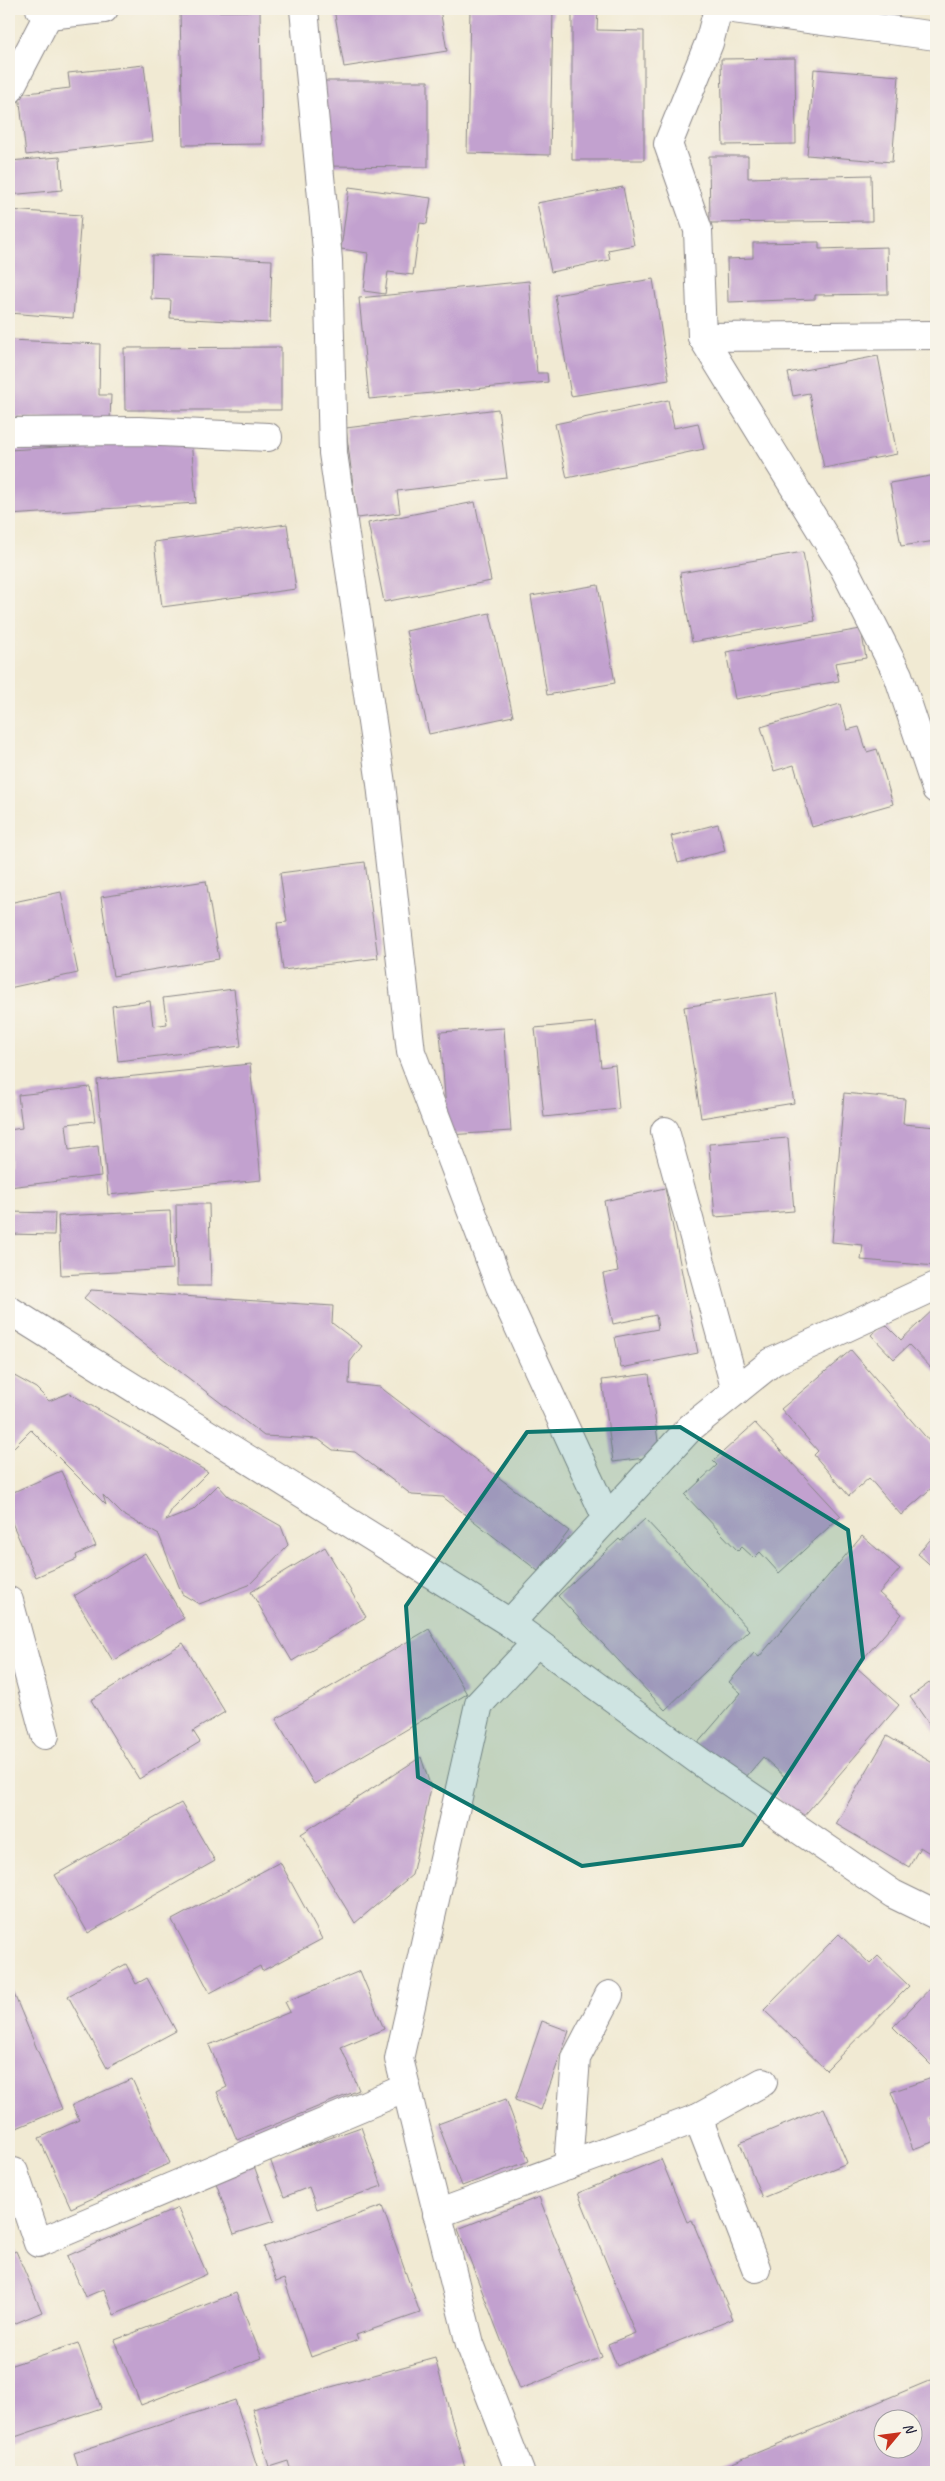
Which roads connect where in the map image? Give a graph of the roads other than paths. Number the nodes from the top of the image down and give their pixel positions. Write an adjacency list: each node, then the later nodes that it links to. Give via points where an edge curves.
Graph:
1 (104, 9): 5 (street)
2 (304, 9): 17 (street, via 328,260 332,453 382,784 411,1052 500,1286)
3 (718, 9): 9 (street, via 710,43 668,144 698,230)
4 (733, 9): 6 (street)
5 (45, 11): 7 (street)
6 (936, 36)
7 (9, 90)
8 (936, 335): 9 (street)
9 (702, 337): 12 (street, via 844,568 898,675)
10 (9, 432): 11 (street, via 139,431)
11 (268, 436)
12 (936, 789)
13 (665, 1131): 16 (street)
14 (936, 1286): 16 (street, via 772,1362)
15 (9, 1310): 19 (street)
16 (736, 1391): 17 (street, via 690,1428)
17 (606, 1517): 19 (street)
18 (9, 1600): 21 (street)
19 (510, 1623): 20 (street)
20 (536, 1643): 22 (street, via 702,1763 893,1894); 25 (street, via 479,1704 399,2059)
21 (45, 1735)
22 (936, 1914)
23 (609, 1995): 27 (street, via 576,2058)
24 (763, 2082): 26 (street)
25 (406, 2088): 28 (street, via 38,2242 14,2172); 29 (street)
26 (698, 2118): 27 (street); 30 (street)
27 (568, 2166): 29 (street)
28 (9, 2175)
29 (438, 2214): 31 (street, via 470,2344)
30 (756, 2268)
31 (514, 2471)

